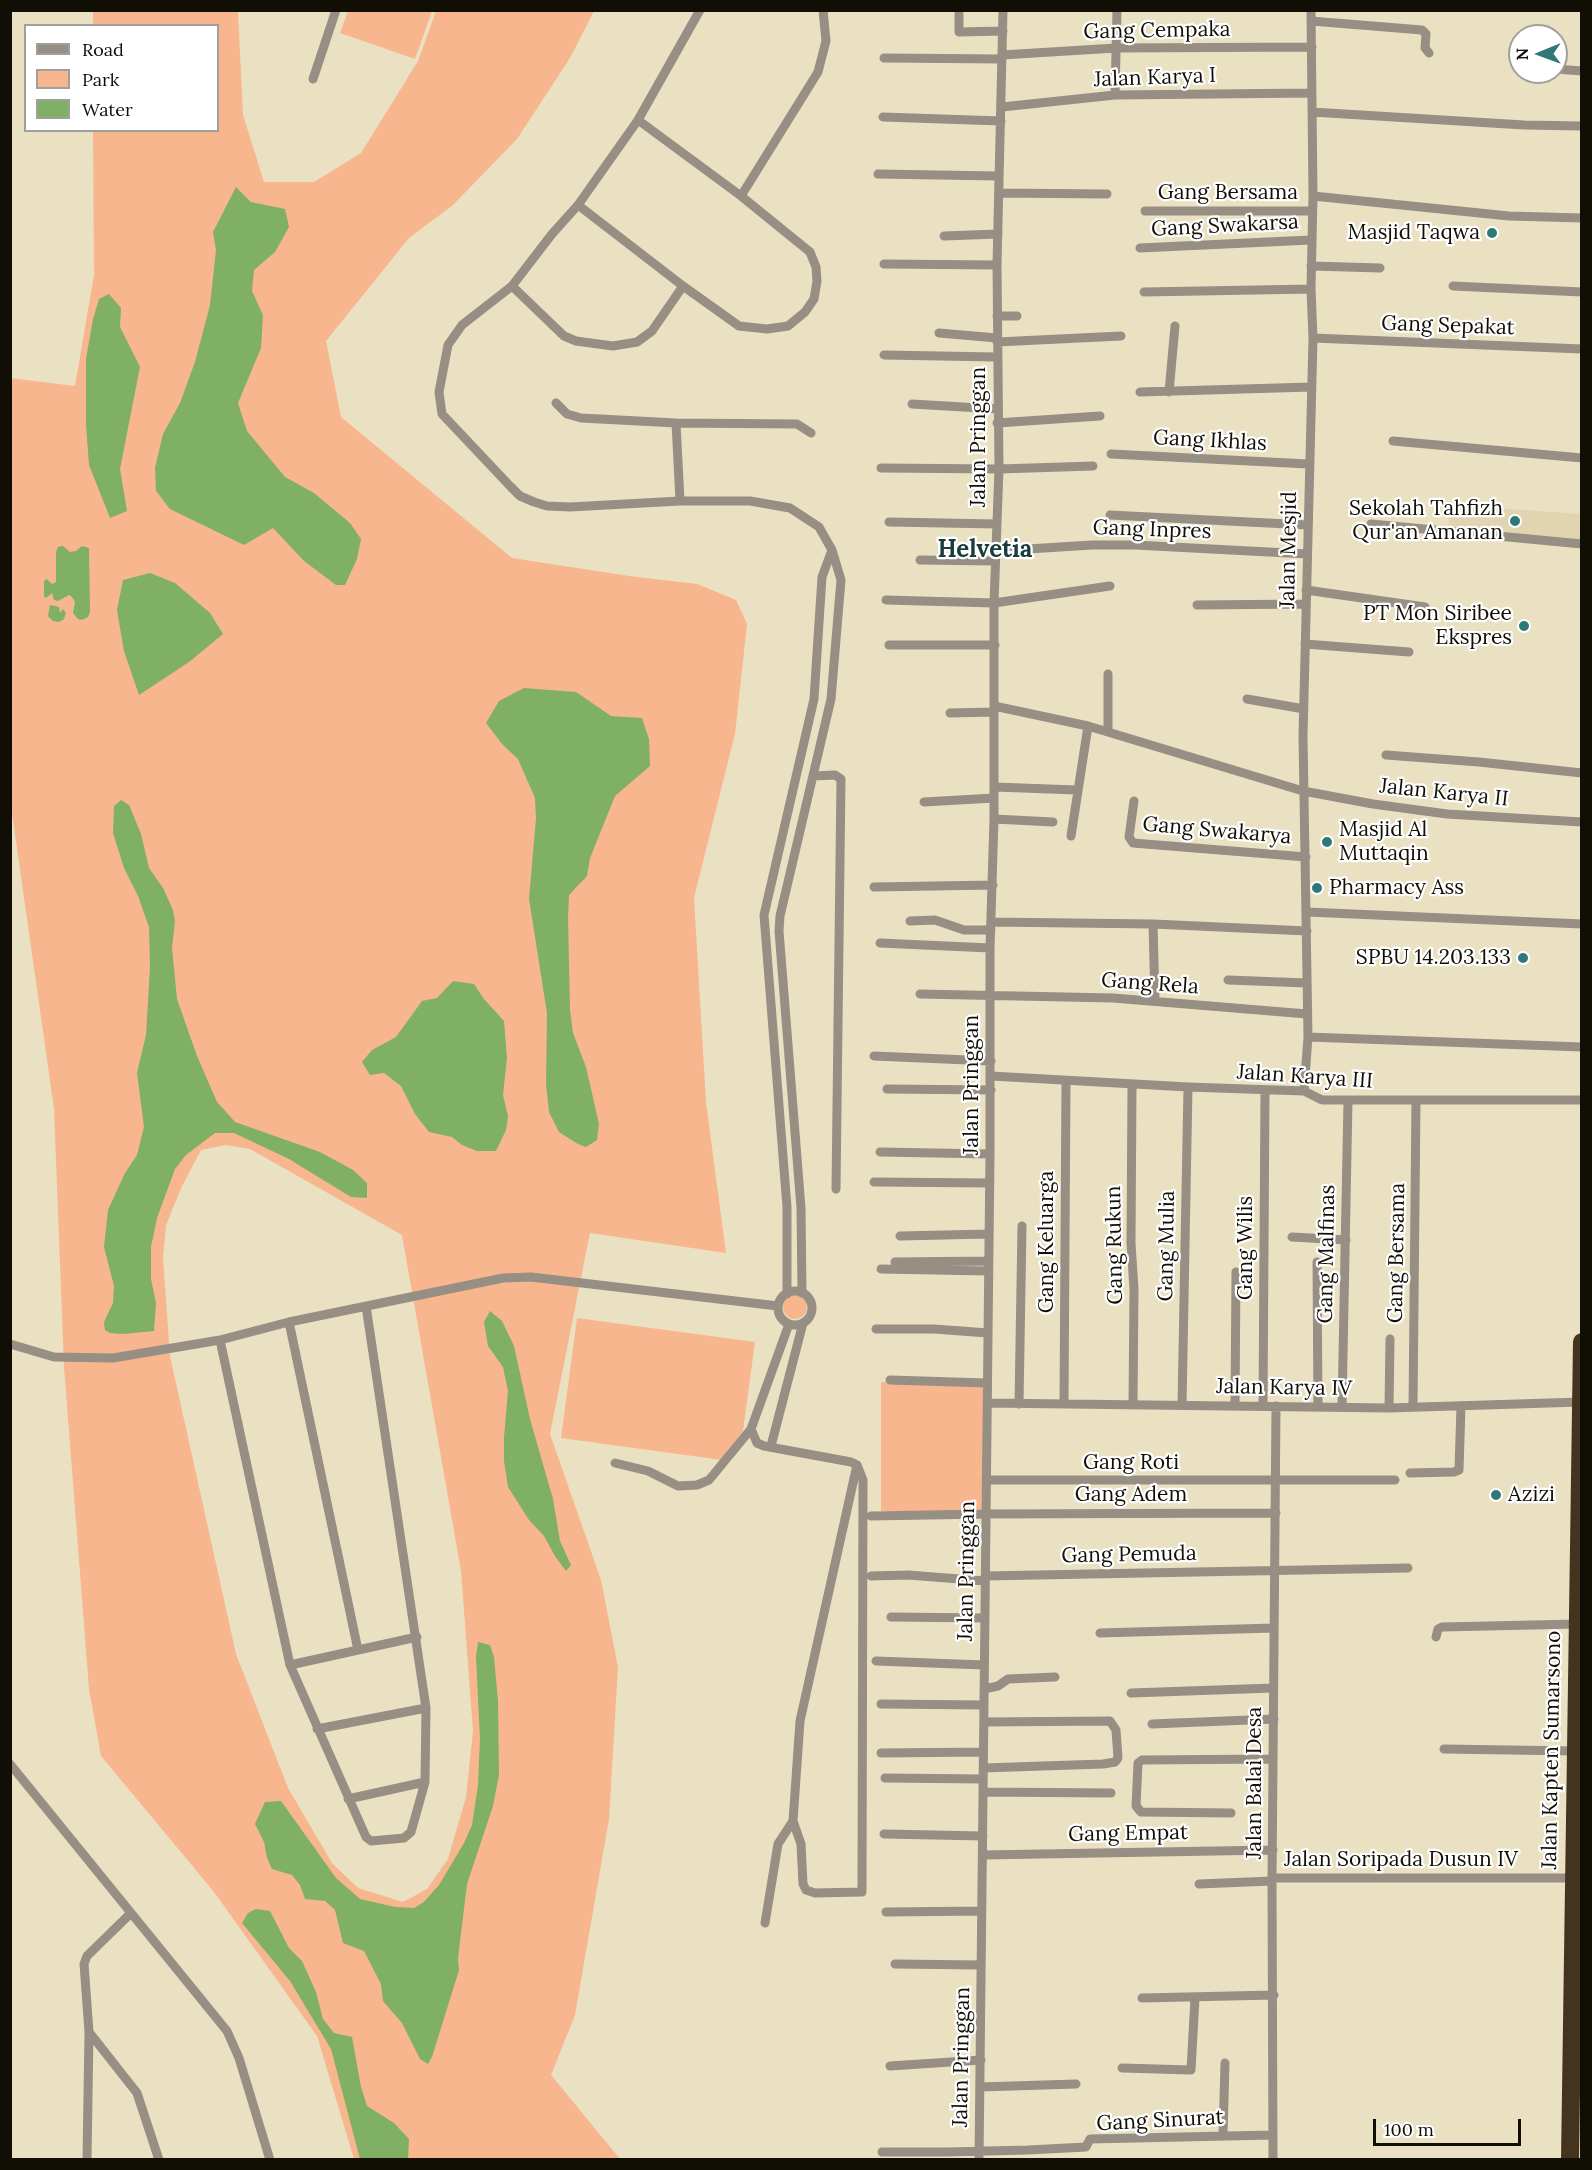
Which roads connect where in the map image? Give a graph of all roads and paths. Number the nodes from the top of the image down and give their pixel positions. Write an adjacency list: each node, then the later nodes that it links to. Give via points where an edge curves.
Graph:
1 (336, 10): 15 (street)
2 (699, 10): 21 (street)
3 (823, 10): 28 (street, via 826,41 818,72)
4 (1003, 10): 9 (street, Jalan Pringgan)
5 (1117, 10): 11 (street)
6 (1311, 10): 8 (street, Jalan Mesjid)
7 (959, 14): 9 (street, via 959,32)
8 (1311, 21): 10 (street, Jalan Mesjid); 12 (street, via 1422,30)
9 (1002, 31): 13 (street, Jalan Pringgan)
10 (1312, 46): 11 (street, Gang Cempaka); 16 (street, Jalan Mesjid)
11 (1116, 48): 13 (street, Gang Cempaka); 17 (street)
12 (1429, 53)
13 (1002, 57): 14 (street, Gang Cempaka); 18 (street, Jalan Pringgan)
14 (885, 58)
15 (313, 79)
16 (1311, 93): 17 (street, Jalan Karya I); 19 (street, Jalan Mesjid)
17 (1115, 95): 18 (street, Jalan Karya I)
18 (1002, 107): 22 (street, Jalan Pringgan)
19 (1311, 112): 23 (street); 29 (street, Jalan Mesjid)
20 (883, 117): 22 (street)
21 (638, 120): 28 (street); 30 (street)
22 (1001, 121): 25 (street, Jalan Pringgan)
23 (1581, 126)
24 (878, 174): 25 (street)
25 (999, 176): 26 (street, Jalan Pringgan)
26 (999, 194): 27 (street); 34 (street, Jalan Pringgan)
27 (1107, 194)
28 (741, 196): 43 (street, via 810,252 816,267 814,299 788,326 767,329 739,326)
29 (1313, 196): 32 (street, Jalan Mesjid); 33 (street, via 1509,216)
30 (578, 205): 42 (street); 43 (street)
31 (1145, 211): 32 (street, Gang Bersama)
32 (1312, 211): 36 (street, Jalan Mesjid)
33 (1581, 218)
34 (998, 234): 35 (street); 39 (street, Jalan Pringgan)
35 (944, 236)
36 (1311, 240): 37 (street, Gang Swakarsa); 40 (street, Jalan Mesjid)
37 (1140, 248)
38 (884, 264): 39 (street)
39 (997, 265): 48 (street, Jalan Pringgan)
40 (1311, 266): 41 (street); 45 (street, Jalan Mesjid)
41 (1380, 268)
42 (512, 286): 43 (street, via 564,336 613,346 637,342 652,331); 75 (street, via 462,326 448,345 439,392 442,414 510,486 534,502 570,507)
43 (683, 286)
44 (1453, 286): 47 (street)
45 (1311, 289): 46 (street); 53 (street, Jalan Mesjid)
46 (1144, 292)
47 (1581, 292)
48 (997, 316): 49 (street); 54 (street, Jalan Pringgan)
49 (1017, 316)
50 (1175, 326): 60 (street)
51 (939, 333): 54 (street)
52 (1121, 336): 54 (street)
53 (1312, 338): 55 (street, Gang Sepakat); 58 (street, Jalan Mesjid)
54 (997, 340): 57 (street, Jalan Pringgan)
55 (1581, 349)
56 (884, 355): 57 (street)
57 (996, 357): 63 (street, Jalan Pringgan)
58 (1311, 387): 60 (street); 71 (street, Jalan Mesjid)
59 (1140, 392): 60 (street)
60 (1169, 392)
61 (556, 403): 65 (street, via 567,414 581,418)
62 (912, 404): 63 (street)
63 (997, 409): 66 (street, Jalan Pringgan)
64 (1100, 416): 66 (street)
65 (676, 423): 67 (street, via 798,424); 75 (street)
66 (997, 423): 74 (street, Jalan Pringgan)
67 (811, 433)
68 (1393, 441): 70 (street)
69 (1110, 454): 71 (street, Gang Ikhlas)
70 (1581, 458)
71 (1308, 464): 80 (street, Jalan Mesjid)
72 (1092, 466): 74 (street)
73 (880, 468): 74 (street)
74 (999, 469): 78 (street, Jalan Pringgan)
75 (680, 501): 82 (street, via 750,501 790,508 819,527)
76 (1110, 515): 80 (street)
77 (890, 522): 78 (street)
78 (997, 524): 84 (street, Jalan Pringgan)
79 (1371, 524): 81 (street)
80 (1307, 525): 83 (street, Jalan Mesjid)
81 (1581, 544)
82 (832, 549): 106 (street, via 841,580 831,699); 116 (street, via 822,577 814,699)
83 (1307, 554): 84 (street, Gang Inpres, via 1114,545); 87 (street, Jalan Mesjid)
84 (995, 556): 85 (street, Gang Inpres); 89 (street, Jalan Pringgan)
85 (920, 560)
86 (1110, 586): 89 (street)
87 (1306, 590): 90 (street, Jalan Mesjid); 92 (street)
88 (886, 600): 89 (street)
89 (994, 603): 94 (street, Jalan Pringgan)
90 (1306, 604): 91 (street); 95 (street, Jalan Mesjid)
91 (1197, 605)
92 (1425, 607)
93 (889, 645): 94 (street)
94 (995, 645): 99 (street, Jalan Pringgan)
95 (1305, 645): 96 (street); 100 (street, Jalan Mesjid)
96 (1409, 652)
97 (1108, 674): 103 (street)
98 (1247, 699): 100 (street)
99 (994, 709): 101 (street, Jalan Karya II); 102 (street, Jalan Karya II); 107 (street, Jalan Pringgan)
100 (1304, 709): 109 (street, Jalan Mesjid)
101 (950, 713)
102 (1088, 726): 103 (street, Jalan Karya II); 108 (street)
103 (1108, 732): 109 (street, Jalan Karya II)
104 (1386, 755): 105 (street)
105 (1581, 773)
106 (813, 776): 117 (street); 157 (street, via 835,775 841,779)
107 (994, 787): 108 (street); 110 (street, Jalan Pringgan)
108 (1077, 790): 118 (street)
109 (1303, 791): 115 (street, Jalan Karya II, via 1447,814); 119 (street, Jalan Mesjid)
110 (994, 798): 112 (street); 113 (street, Jalan Pringgan)
111 (1134, 801): 119 (street, Gang Swakarya, via 1129,837 1133,843)
112 (924, 802)
113 (994, 819): 114 (street); 120 (street, Jalan Pringgan)
114 (1053, 822)
115 (1581, 822)
116 (785, 829): 117 (street); 141 (street, via 764,915)
117 (800, 835): 140 (street, via 779,931)
118 (1071, 836)
119 (1306, 857): 122 (street, Jalan Mesjid)
120 (993, 885): 121 (street); 126 (street, Jalan Pringgan)
121 (874, 887)
122 (1307, 912): 125 (street); 127 (street, Jalan Mesjid)
123 (910, 921): 126 (street, via 935,920 964,930)
124 (1153, 924): 126 (street); 127 (street); 134 (street)
125 (1581, 924)
126 (991, 926): 129 (street, Jalan Pringgan)
127 (1307, 931): 131 (street, Jalan Mesjid)
128 (880, 943): 129 (street)
129 (990, 948): 133 (street, Jalan Pringgan)
130 (1228, 980): 131 (street)
131 (1307, 983): 135 (street, Jalan Mesjid)
132 (920, 994): 133 (street, Gang Rela)
133 (991, 996): 134 (street, Gang Rela); 139 (street, Jalan Pringgan)
134 (1155, 1001): 135 (street, Gang Rela)
135 (1307, 1014): 136 (street, Jalan Mesjid)
136 (1308, 1037): 137 (street); 149 (street, Jalan Mesjid)
137 (1581, 1047)
138 (874, 1056): 139 (street)
139 (991, 1061): 142 (street, Jalan Pringgan)
140 (790, 1063): 141 (street); 168 (street, via 801,1208)
141 (775, 1064): 169 (street, via 787,1207)
142 (991, 1076): 143 (street, Jalan Karya III); 147 (street, Jalan Pringgan)
143 (1066, 1081): 144 (street, Jalan Karya III); 186 (street, Gang Keluarga)
144 (1132, 1084): 145 (street, Jalan Karya III); 187 (street, Gang Rukun)
145 (1188, 1087): 148 (street, Jalan Karya III); 188 (street, Gang Mulia)
146 (887, 1089): 147 (street)
147 (990, 1090): 154 (street, Jalan Pringgan)
148 (1265, 1090): 149 (street, Jalan Karya III); 190 (street, Gang Wilis)
149 (1304, 1091): 152 (street, Jalan Karya III, via 1322,1100)
150 (1416, 1100): 151 (street, Jalan Karya III); 152 (street, Jalan Karya III); 195 (street, Gang Bersama)
151 (1581, 1100)
152 (1348, 1101): 162 (street, Gang Malfinas)
153 (880, 1152): 154 (street)
154 (990, 1154): 156 (street, Jalan Pringgan)
155 (874, 1182): 156 (street)
156 (990, 1183): 159 (street, Jalan Pringgan)
157 (836, 1189)
158 (1022, 1226): 185 (street)
159 (988, 1234): 160 (street); 165 (street, Jalan Pringgan)
160 (900, 1236)
161 (1292, 1238): 162 (street)
162 (1346, 1240): 194 (street, Gang Malfinas)
163 (895, 1262): 165 (street)
164 (1317, 1262): 193 (street)
165 (988, 1266): 166 (street); 176 (street, Jalan Pringgan)
166 (880, 1269)
167 (1236, 1272): 189 (street)
168 (802, 1293): 169 (street); 173 (street, via 810,1300 812,1310)
169 (787, 1294): 171 (street)
170 (366, 1306): 171 (street, via 503,1278 531,1277); 172 (street); 217 (street)
171 (778, 1306): 174 (street, via 780,1317)
172 (289, 1322): 178 (street); 219 (street)
173 (803, 1323): 174 (street); 198 (street)
174 (789, 1324): 197 (street)
175 (876, 1329): 176 (street)
176 (988, 1333): 182 (street, Jalan Pringgan)
177 (1390, 1339): 196 (street)
178 (220, 1340): 180 (street, via 113,1358 54,1357); 221 (street)
179 (1581, 1342): 183 (highway, Jalan Kapten Sumarsono)
180 (10, 1344)
181 (890, 1380): 182 (street)
182 (987, 1383): 184 (street, Jalan Pringgan)
183 (1581, 1402): 192 (street, Jalan Karya IV); 214 (highway, Jalan Kapten Sumarsono)
184 (987, 1403): 185 (street, Jalan Karya IV); 202 (street, Jalan Pringgan)
185 (1019, 1404): 186 (street, Jalan Karya IV)
186 (1064, 1404): 187 (street, Jalan Karya IV)
187 (1133, 1405): 188 (street, Jalan Karya IV)
188 (1182, 1405): 189 (street, Jalan Karya IV)
189 (1235, 1406): 190 (street, Jalan Karya IV)
190 (1263, 1406): 191 (street, Jalan Karya IV)
191 (1276, 1406): 193 (street, Jalan Karya IV); 204 (street, Jalan Balai Desa)
192 (1461, 1406): 195 (street, Jalan Karya IV); 201 (street, via 1459,1470)
193 (1318, 1407): 194 (street, Jalan Karya IV)
194 (1342, 1407): 196 (street, Jalan Karya IV)
195 (1413, 1407): 196 (street, Jalan Karya IV)
196 (1389, 1408)
197 (751, 1429): 198 (street, via 757,1443); 199 (street, via 716,1473 697,1485 675,1485 648,1471)
198 (771, 1446): 200 (street)
199 (615, 1463)
200 (857, 1465): 248 (street, via 800,1721); 248 (street, via 863,1480 862,1893 806,1890 801,1844)
201 (1410, 1473)
202 (986, 1480): 204 (street, Gang Roti); 206 (street, Jalan Pringgan)
203 (1395, 1480): 204 (street, Gang Roti)
204 (1276, 1481): 205 (street, Jalan Balai Desa)
205 (1276, 1513): 206 (street, Gang Adem); 209 (street, Jalan Balai Desa)
206 (986, 1514): 207 (street, Gang Adem); 211 (street, Jalan Pringgan)
207 (871, 1516)
208 (1408, 1568): 209 (street, Gang Pemuda)
209 (1274, 1570): 211 (street, Gang Pemuda); 215 (street, Jalan Balai Desa)
210 (871, 1576): 211 (street, Gang Pemuda)
211 (985, 1578): 213 (street, Jalan Pringgan)
212 (891, 1617): 213 (street)
213 (984, 1618): 222 (street, Jalan Pringgan)
214 (1577, 1624): 218 (street, via 1442,1626); 235 (highway, Jalan Kapten Sumarsono)
215 (1274, 1628): 216 (street); 224 (street, Jalan Balai Desa)
216 (1100, 1633)
217 (417, 1637): 219 (street); 229 (street)
218 (1436, 1637)
219 (358, 1650): 221 (street)
220 (876, 1661): 222 (street)
221 (290, 1665): 233 (street)
222 (984, 1665): 225 (street, Jalan Pringgan)
223 (1056, 1677): 225 (street, via 1008,1679)
224 (1274, 1688): 226 (street); 230 (street, Jalan Balai Desa)
225 (984, 1689): 228 (street, Jalan Pringgan)
226 (1131, 1693)
227 (881, 1704): 228 (street)
228 (984, 1705): 231 (street, Jalan Pringgan)
229 (426, 1708): 233 (street); 243 (street)
230 (1274, 1719): 232 (street); 238 (street, Jalan Balai Desa)
231 (984, 1722): 236 (street, Jalan Pringgan); 240 (street, via 1110,1721 1116,1731 1118,1758 1103,1764)
232 (1152, 1724)
233 (317, 1729): 246 (street)
234 (1444, 1749): 235 (street)
235 (1575, 1751): 253 (highway, Jalan Kapten Sumarsono)
236 (983, 1752): 237 (street); 240 (street, Jalan Pringgan)
237 (881, 1753)
238 (1273, 1759): 247 (street, via 1138,1763 1136,1806 1141,1812); 251 (street, Jalan Balai Desa)
239 (10, 1764): 258 (street)
240 (983, 1768): 242 (street, Jalan Pringgan)
241 (885, 1778): 242 (street)
242 (983, 1779): 244 (street, Jalan Pringgan)
243 (425, 1782): 246 (street); 246 (street, via 411,1832 404,1838 371,1841)
244 (983, 1792): 245 (street); 250 (street, Jalan Pringgan)
245 (1112, 1793)
246 (348, 1799)
247 (1231, 1814)
248 (793, 1821): 259 (street, via 778,1844)
249 (884, 1834): 250 (street)
250 (983, 1836): 252 (street, Jalan Pringgan)
251 (1273, 1850): 252 (street, Gang Empat); 254 (street, Jalan Balai Desa)
252 (983, 1855): 256 (street, Jalan Pringgan)
253 (1569, 1878): 254 (street, Jalan Soripada Dusun IV); 262 (highway, Jalan Kapten Sumarsono)
254 (1272, 1879): 255 (street, Jalan Soripada Dusun IV); 263 (street, Jalan Balai Desa)
255 (1199, 1884)
256 (982, 1911): 257 (street); 261 (street, Jalan Pringgan)
257 (886, 1912)
258 (131, 1913): 266 (street, via 87,1956 84,1964); 280 (street, via 227,2031)
259 (765, 1923)
260 (895, 1964): 261 (street)
261 (981, 1965): 267 (street, Jalan Pringgan)
262 (1576, 1986): 282 (highway, Jalan Kapten Sumarsono)
263 (1274, 1995): 265 (street); 274 (street, Jalan Balai Desa)
264 (1142, 1998): 265 (street)
265 (1195, 1998): 270 (street, via 1191,2070)
266 (89, 2032): 278 (street); 279 (street, via 137,2092)
267 (981, 2060): 269 (street); 272 (street, Jalan Pringgan)
268 (1226, 2063): 273 (street)
269 (890, 2066)
270 (1122, 2068)
271 (1076, 2084): 272 (street)
272 (980, 2087): 276 (street, Jalan Pringgan)
273 (1223, 2135): 274 (street, Gang Sinurat); 277 (street, Gang Sinurat, via 1090,2139 1086,2146)
274 (1273, 2135): 281 (street, Jalan Balai Desa)
275 (882, 2152): 276 (street, Gang Sinurat)
276 (979, 2155): 277 (street, Gang Sinurat)
277 (1028, 2155)
278 (87, 2160)
279 (159, 2160)
280 (270, 2160)
281 (1273, 2160)
282 (1569, 2160)

